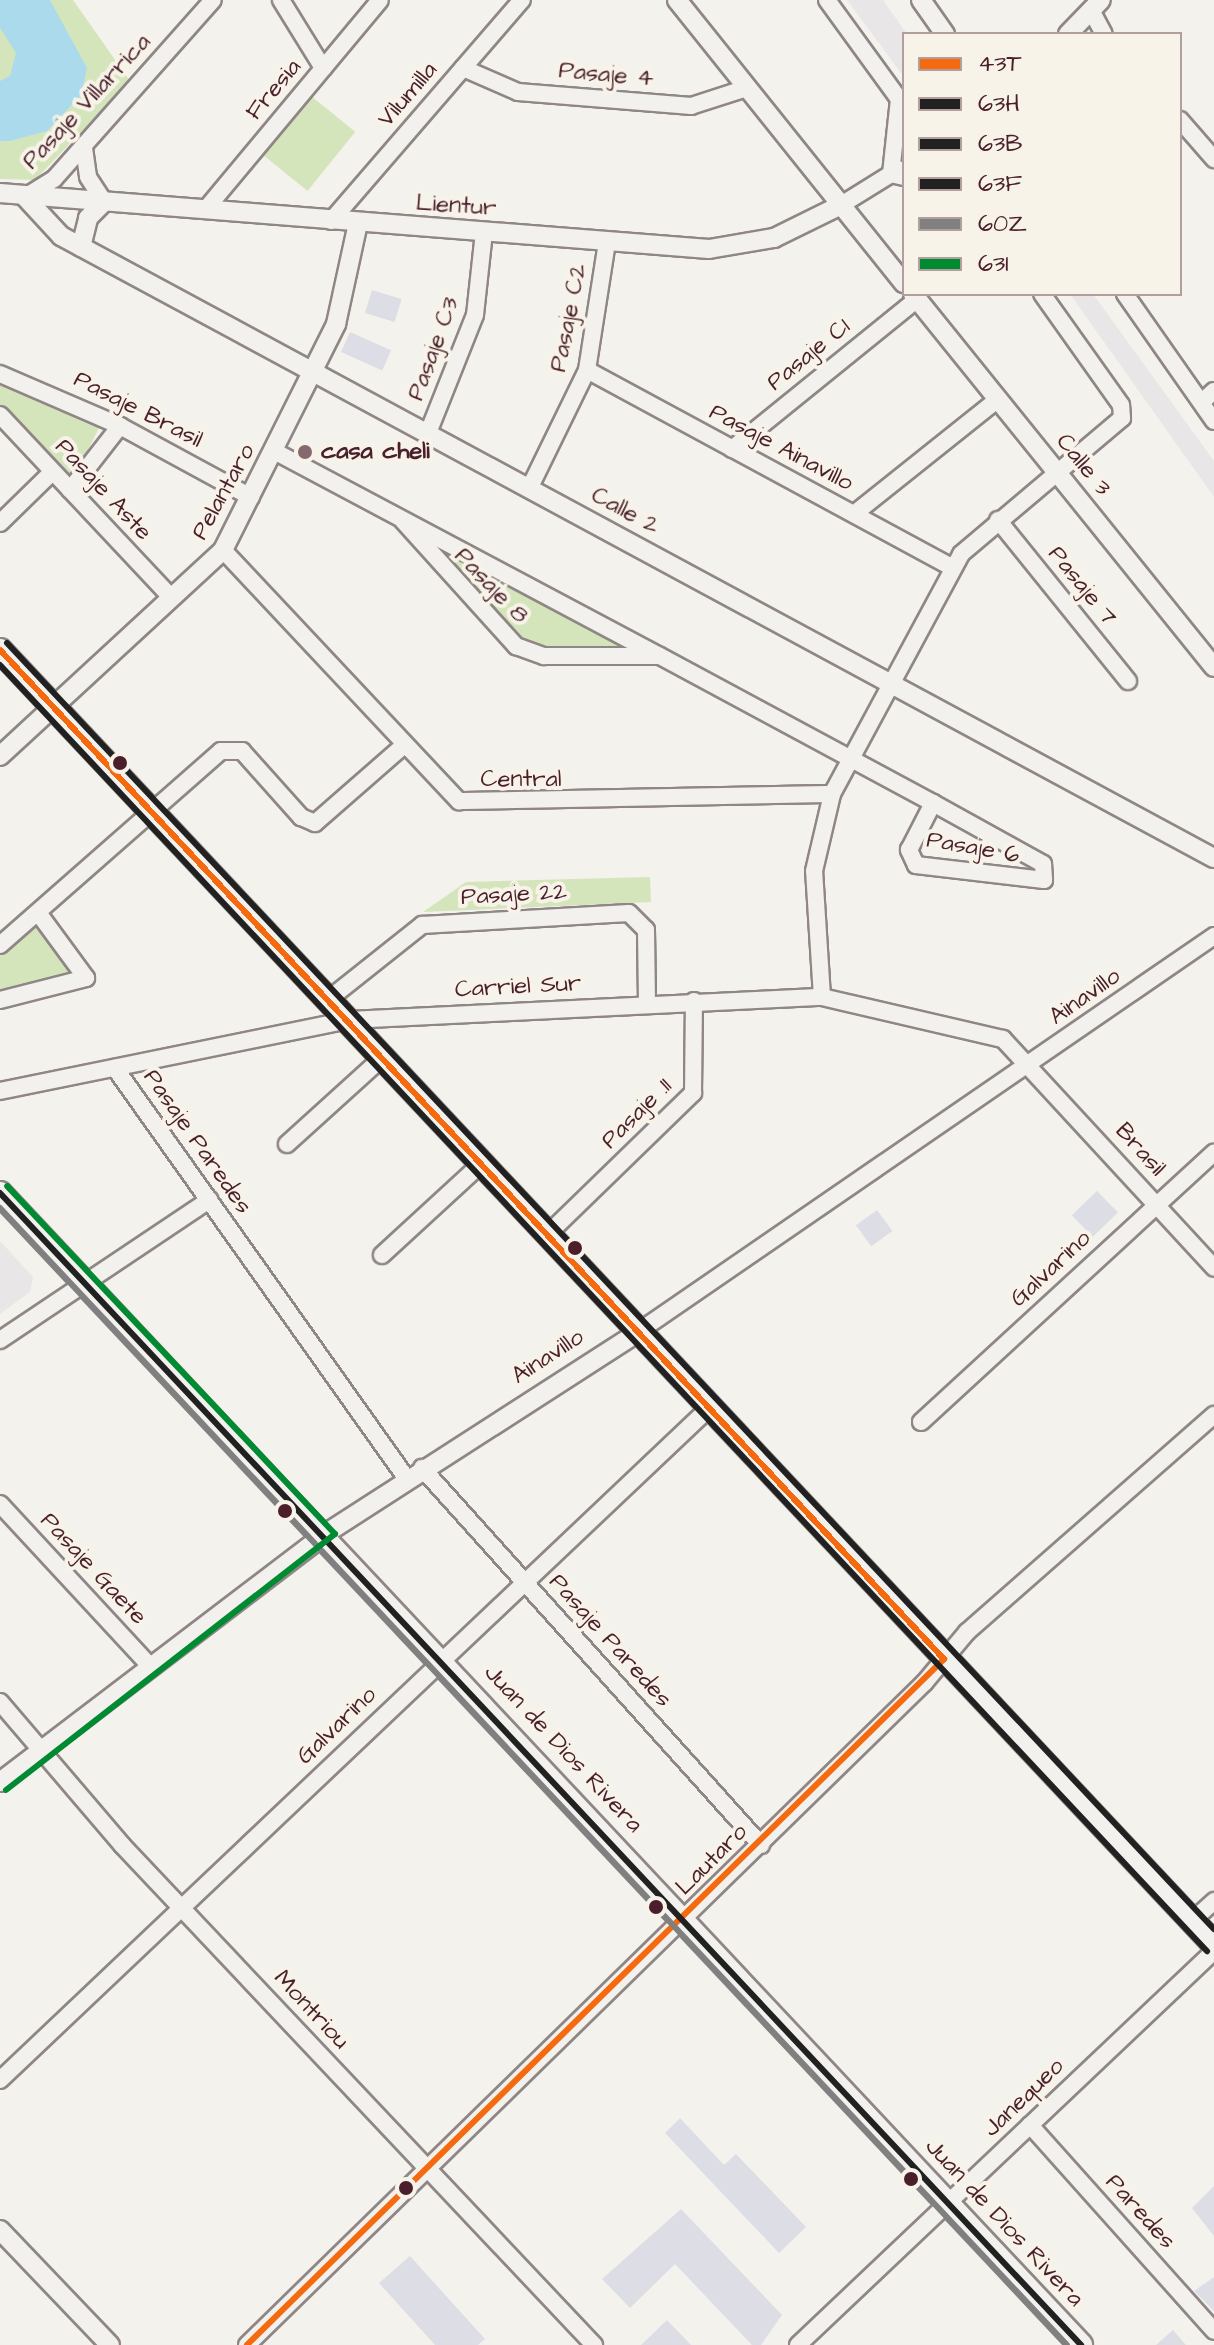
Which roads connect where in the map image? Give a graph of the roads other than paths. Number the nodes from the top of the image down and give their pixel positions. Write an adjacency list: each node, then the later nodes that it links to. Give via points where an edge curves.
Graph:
1 (213, 0): 17 (street, Pasaje Villarrica)
2 (281, 0): 12 (street)
3 (380, 0): 12 (street, Fresia)
4 (522, 0): 13 (street, Vilumilla)
5 (677, 0): 14 (street)
6 (827, 0): 15 (street)
7 (921, 0): 9 (street)
8 (1092, 3): 10 (street); 11 (street)
9 (944, 32)
10 (1070, 32)
11 (1103, 32)
12 (323, 68): 24 (street, Fresia)
13 (463, 68): 14 (street, Pasaje 4, via 518,92 691,106); 25 (street, Vilumilla)
14 (747, 88): 23 (street)
15 (901, 102): 19 (street, Lientur)
16 (1182, 122): 18 (street)
17 (84, 148): 21 (street, Pasaje Villarrica); 22 (street, via 88,177)
18 (1214, 159)
19 (900, 172): 23 (street, Lientur)
20 (0, 193): 21 (street, Lientur)
21 (25, 197): 22 (street, Lientur); 29 (street, Calle 2, via 42,223)
22 (104, 202): 24 (street, Lientur); 29 (street, via 88,218)
23 (841, 205): 28 (street, Lientur, via 796,230 730,248); 30 (street)
24 (205, 210): 25 (street, Lientur)
25 (331, 221): 26 (street, Lientur)
26 (358, 223): 27 (street, Lientur); 35 (street, Pelantaro, via 345,300)
27 (484, 232): 28 (street, Lientur); 42 (street, Pasaje C3, via 472,328)
28 (607, 242): 34 (street, Pasaje C2)
29 (81, 247): 35 (street, Calle 2)
30 (902, 281)
31 (1043, 296): 46 (street, via 1121,405 1122,418)
32 (1127, 296): 37 (street)
33 (915, 297): 38 (street, Calle 3); 43 (street, Pasaje C1)
34 (587, 370): 43 (street, Pasaje Ainavillo); 47 (street, Pasaje C2)
35 (314, 372): 42 (street, Calle 2); 44 (street, Pelantaro)
36 (0, 374): 41 (street, Pasaje Brasil)
37 (1208, 396): 40 (street)
38 (998, 399): 46 (street, Calle 3); 50 (street)
39 (0, 415): 45 (street, Pasaje Aste)
40 (1214, 421)
41 (120, 426): 48 (street); 49 (street, Pasaje Brasil)
42 (428, 433): 47 (street, Calle 2)
43 (732, 449): 50 (street, Pasaje Ainavillo)
44 (274, 451): 49 (street, Pelantaro); 51 (street, Pasaje 8)
45 (52, 472): 48 (street, Pasaje Aste); 53 (street)
46 (1059, 472): 52 (street); 59 (street, Calle 3)
47 (530, 487): 61 (street, Calle 2)
48 (70, 490): 56 (street, Pasaje Aste)
49 (251, 497): 54 (street, Pelantaro)
50 (854, 514): 55 (street, Pasaje Ainavillo)
51 (402, 519): 58 (street, Pasaje 8); 58 (street, Pasaje 8, via 516,646 544,656)
52 (998, 520): 55 (street); 60 (street, Pasaje 7)
53 (0, 523)
54 (223, 550): 56 (street, Pelantaro); 63 (street, Central)
55 (952, 567): 61 (street)
56 (172, 598): 62 (street, Pelantaro)
57 (0, 650): 62 (main road)
58 (660, 656): 65 (street, Pasaje 8)
59 (1214, 667)
60 (1128, 681)
61 (897, 684): 65 (street); 69 (street, Calle 2)
62 (54, 707): 64 (street, Pelantaro); 68 (main road)
63 (403, 746): 66 (street, Central, via 449,795 477,805); 68 (street, via 322,821 301,817 247,755 231,748)
64 (0, 756)
65 (855, 761): 66 (street); 67 (street, Pasaje 6)
66 (832, 794): 73 (street, via 814,871)
67 (933, 803): 67 (street, Pasaje 6, via 909,850 916,865 1033,883 1047,875 1043,864)
68 (153, 812): 70 (street); 74 (main road)
69 (1214, 858)
70 (39, 914): 72 (street); 75 (street, via 86,978)
71 (1214, 936): 80 (street, Ainavillo)
72 (0, 945)
73 (822, 997): 76 (street, Carriel Sur); 80 (street, Carriel Sur, via 996,1036)
74 (329, 999): 77 (street, Pasaje 22, via 422,925 622,913 644,924); 78 (main road)
75 (0, 1000)
76 (694, 1001): 77 (street, Carriel Sur); 89 (street, Pasaje .11, via 697,1080 689,1100)
77 (647, 1003): 78 (street, Carriel Sur)
78 (349, 1020): 79 (main road); 81 (street, Carriel Sur)
79 (383, 1057): 83 (street); 85 (main road)
80 (1030, 1065): 88 (street, Brasil); 93 (street, Ainavillo)
81 (115, 1068): 82 (street, Carriel Sur); 87 (street, Pasaje Paredes)
82 (0, 1091)
83 (287, 1144)
84 (1214, 1153): 88 (street, Galvarino)
85 (483, 1162): 89 (main road); 90 (street)
86 (0, 1193): 92 (main road, Juan de Dios Rivera)
87 (209, 1200): 92 (street); 98 (street, Pasaje Paredes)
88 (1156, 1204): 91 (street, Brasil); 97 (street, Galvarino)
89 (549, 1233): 93 (main road)
90 (382, 1255)
91 (1214, 1268)
92 (84, 1282): 94 (street); 100 (main road, Juan de Dios Rivera)
93 (638, 1332): 95 (main road); 98 (street, Ainavillo)
94 (0, 1340)
95 (708, 1409): 101 (street, Galvarino); 103 (main road)
96 (1214, 1415): 103 (street, Lautaro)
97 (921, 1422)
98 (414, 1474): 100 (street, Ainavillo); 101 (street, Pasaje Paredes)
99 (0, 1504): 104 (street, Pasaje Gaete)
100 (325, 1534): 102 (main road, Juan de Dios Rivera); 104 (street, Ainavillo)
101 (525, 1582): 102 (street, Galvarino); 108 (street, Pasaje Paredes)
102 (443, 1658): 110 (street, Galvarino); 111 (main road, Juan de Dios Rivera)
103 (944, 1659): 108 (street, Lautaro); 112 (main road)
104 (151, 1667): 106 (street, Ainavillo)
105 (0, 1702): 106 (street, Montriou)
106 (40, 1752): 107 (street, Ainavillo); 110 (street, Montriou)
107 (0, 1782)
108 (761, 1845): 111 (street, Lautaro)
109 (1214, 1901): 112 (street)
110 (181, 1907): 115 (street, Galvarino); 117 (street, Montriou)
111 (686, 1920): 117 (street, Lautaro); 118 (main road, Juan de Dios Rivera)
112 (1192, 1921): 113 (main road)
113 (1214, 1944)
114 (1214, 1951): 116 (street, Janequeo)
115 (0, 2080)
116 (1030, 2125): 118 (street, Janequeo); 120 (street, Paredes)
117 (428, 2169): 122 (street, Lautaro); 123 (street, Montriou)
118 (949, 2203): 124 (street, Janequeo); 125 (main road, Juan de Dios Rivera)
119 (0, 2230): 121 (street)
120 (1214, 2331)
121 (110, 2345)
122 (247, 2345)
123 (594, 2345)
124 (798, 2345)
125 (1081, 2345)

